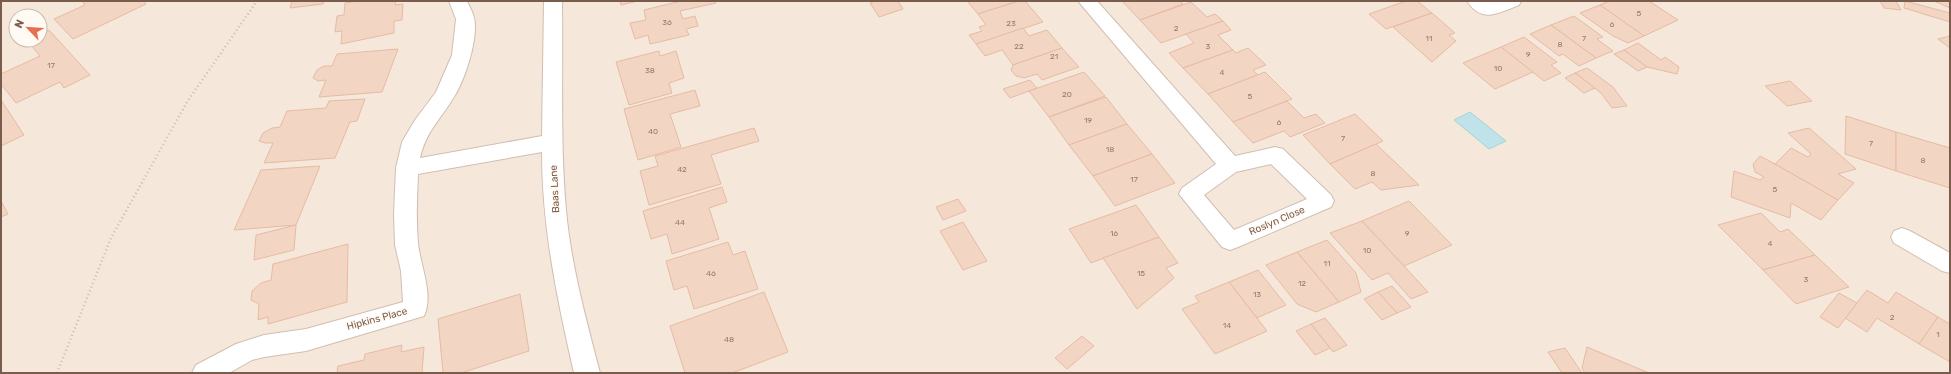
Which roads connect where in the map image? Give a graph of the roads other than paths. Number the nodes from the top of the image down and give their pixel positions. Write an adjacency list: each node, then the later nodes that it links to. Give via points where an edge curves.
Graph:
1 (458, 1): 8 (street, Hipkins Place, via 465,19 462,55 445,95 422,125 413,142)
2 (552, 1): 6 (street, Baas Lane)
3 (1087, 1): 7 (street)
4 (1476, 1): 5 (street, via 1488,10)
5 (1512, 1)
6 (552, 142): 8 (street); 12 (street, Baas Lane, via 555,211 564,274)
7 (1230, 165): 7 (street, Roslyn Close, via 1275,155 1323,201 1230,241 1190,194)
8 (407, 168): 11 (street, Hipkins Place, via 405,214 415,309 306,340 264,346 245,352)
9 (1902, 237): 10 (street)
10 (1950, 264)
11 (205, 373)
12 (587, 373)

